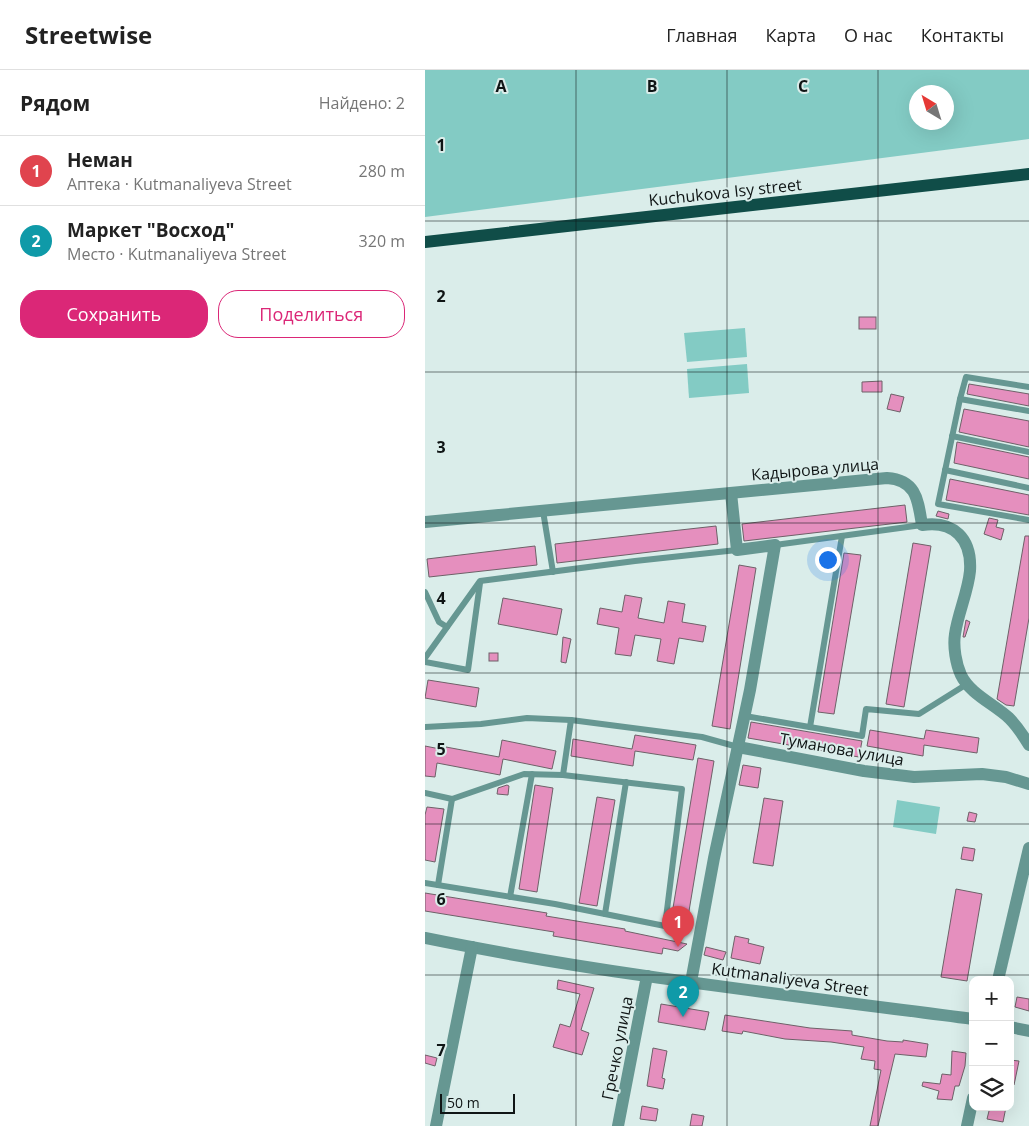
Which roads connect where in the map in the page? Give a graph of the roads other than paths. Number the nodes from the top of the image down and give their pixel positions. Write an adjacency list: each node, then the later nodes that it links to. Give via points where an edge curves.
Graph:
1 (1029, 174): 2 (main road, Kuchukova Isy street)
2 (425, 242)
3 (1029, 387): 4 (lane, via 966,377)
4 (960, 399): 5 (lane); 6 (lane)
5 (1029, 411)
6 (952, 436): 7 (lane); 8 (lane)
7 (1029, 452)
8 (945, 470): 9 (lane); 12 (lane, via 938,504)
9 (1029, 488)
10 (731, 493): 11 (street, Кадырова улица); 14 (street, Кадырова улица, via 895,479 902,481 917,497); 17 (street)
11 (543, 511): 13 (street, Кадырова улица); 18 (lane)
12 (1029, 520)
13 (425, 522)
14 (922, 525): 15 (lane); 24 (street, via 935,523 955,530 965,542 969,554 970,572 955,636 957,663)
15 (842, 536): 16 (lane); 28 (lane)
16 (775, 545): 17 (street); 25 (street)
17 (737, 550): 18 (lane)
18 (553, 572): 19 (lane)
19 (480, 581): 21 (lane); 23 (lane, via 468,670)
20 (425, 592): 21 (lane, via 439,622)
21 (447, 627): 22 (lane)
22 (425, 658)
23 (425, 662)
24 (967, 684): 28 (lane, via 919,714 866,709 862,736); 29 (street, via 1008,717)
25 (745, 716): 28 (lane); 30 (street)
26 (571, 720): 27 (lane, via 527,718); 30 (lane, via 702,737); 32 (lane)
27 (425, 727)
28 (809, 727)
29 (1029, 745)
30 (738, 747): 34 (street, Туманова улица, via 864,771 914,777 982,774); 46 (street)
31 (531, 774): 32 (lane); 36 (lane); 40 (lane)
32 (563, 775): 33 (lane)
33 (626, 782): 41 (lane); 41 (lane, via 682,789 665,926)
34 (1029, 784)
35 (425, 793): 36 (lane)
36 (452, 799): 39 (lane)
37 (1029, 848): 45 (street)
38 (425, 883): 39 (lane)
39 (438, 885): 40 (lane)
40 (510, 897): 41 (lane)
41 (605, 914)
42 (425, 938): 43 (street, Kutmanaliyeva Street)
43 (471, 947): 44 (street, Kutmanaliyeva Street); 51 (street)
44 (647, 976): 46 (street, Kutmanaliyeva Street); 52 (street, Гречко улица)
45 (999, 976)
46 (691, 982): 47 (street, Kutmanaliyeva Street)
47 (969, 1019)
48 (1014, 1028): 49 (street)
49 (1029, 1031)
50 (970, 1111): 53 (street)
51 (436, 1126)
52 (618, 1126)
53 (967, 1126)

